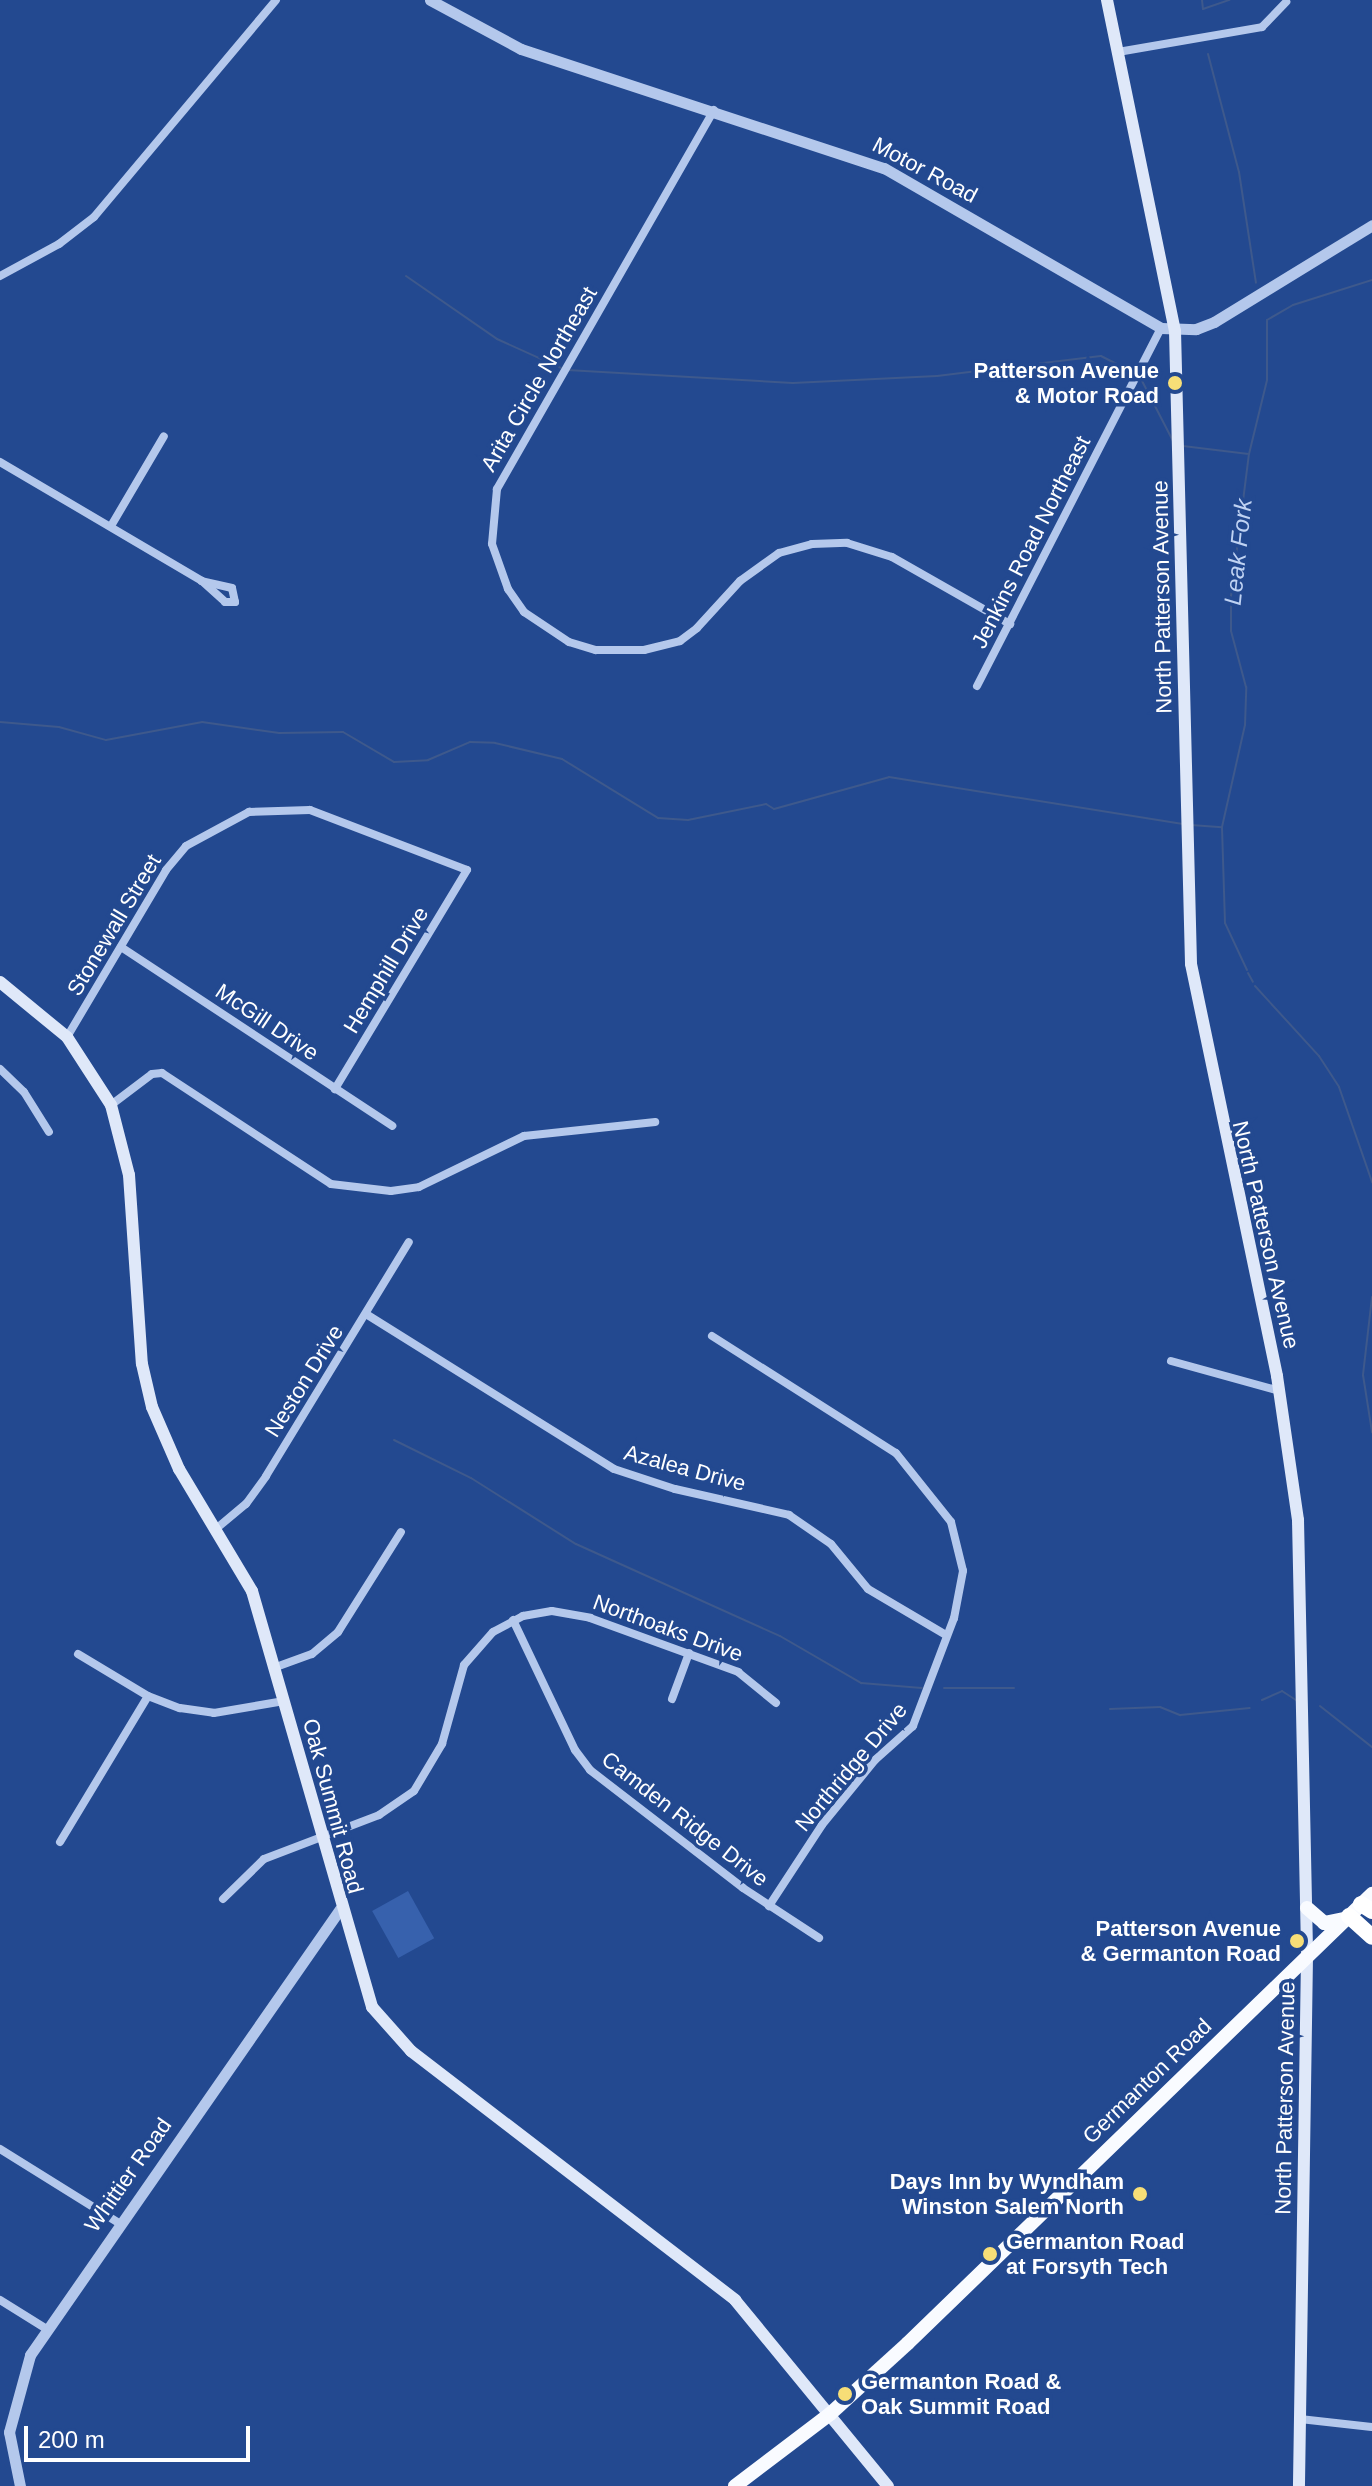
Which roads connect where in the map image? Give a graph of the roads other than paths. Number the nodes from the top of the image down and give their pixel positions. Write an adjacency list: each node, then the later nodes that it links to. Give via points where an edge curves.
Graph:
1 (276, 0): 8 (street, via 94,217)
2 (430, 0): 6 (street, Motor Road, via 521,49)
3 (1107, 0): 5 (main road, North Patterson Avenue)
4 (1286, 2): 5 (street, via 1262,27)
5 (1118, 52): 10 (main road, North Patterson Avenue)
6 (714, 110): 9 (street, Motor Road, via 895,173); 15 (street, Arita Circle Northeast, via 497,489 492,544 508,589 524,612 569,642 613,652 644,650 688,635 740,581 779,553 812,544 847,543 892,557)
7 (1372, 225): 10 (street, Motor Road, via 1237,310 1205,326)
8 (0, 276)
9 (1161, 328): 10 (street, Motor Road); 15 (street, Jenkins Road Northeast)
10 (1175, 331): 31 (main road, North Patterson Avenue, via 1191,964)
11 (164, 436): 13 (street)
12 (0, 462): 13 (street)
13 (111, 526): 14 (street)
14 (202, 581)
15 (1010, 624): 16 (street, Jenkins Road Northeast)
16 (977, 686)
17 (467, 870): 18 (street, Stonewall Street, via 310,810 249,812 186,846); 22 (street, Hemphill Drive)
18 (121, 947): 20 (street, Stonewall Street); 22 (street, McGill Drive)
19 (0, 982): 20 (main road, Oak Summit Road)
20 (67, 1037): 23 (main road, Oak Summit Road)
21 (0, 1069): 26 (street, via 24,1092)
22 (335, 1089): 25 (street, McGill Drive)
23 (111, 1105): 24 (street, via 152,1074 162,1073 331,1184 391,1191 419,1187 524,1136); 32 (main road, Oak Summit Road, via 129,1175 145,1381 179,1469)
24 (655, 1122)
25 (392, 1126)
26 (49, 1132)
27 (409, 1242): 28 (street, Neston Drive)
28 (366, 1314): 32 (street, Neston Drive, via 266,1476 246,1504); 35 (street, Azalea Drive, via 614,1469 789,1515 831,1544 868,1589)
29 (712, 1336): 35 (street, Northridge Drive, via 887,1446 916,1474 951,1522 960,1551 962,1591)
30 (1171, 1361): 31 (street)
31 (1280, 1391): 47 (main road, North Patterson Avenue, via 1298,1520)
32 (217, 1528): 38 (main road, Oak Summit Road, via 252,1591)
33 (401, 1532): 38 (street, via 338,1632 312,1654)
34 (513, 1620): 36 (street, Northoaks Drive, via 540,1612 579,1614); 43 (street, Northoaks Drive, via 482,1641 464,1665 442,1744 414,1791 379,1815); 46 (street, Camden Ridge Drive, via 575,1750 590,1770)
35 (946, 1635): 46 (street, Northridge Drive, via 913,1726 875,1760 822,1825)
36 (689, 1653): 40 (street); 42 (street, Northoaks Drive, via 750,1678)
37 (78, 1654): 39 (street)
38 (276, 1667): 41 (main road, Oak Summit Road)
39 (148, 1696): 41 (street, via 214,1713); 44 (street)
40 (672, 1699)
41 (284, 1701): 43 (main road, Oak Summit Road)
42 (776, 1703)
43 (321, 1836): 45 (street, Northoaks Drive, via 264,1859); 48 (main road, Oak Summit Road)
44 (60, 1842)
45 (223, 1899)
46 (769, 1906): 51 (street, Camden Ridge Drive)
47 (1307, 1908): 49 (main road, via 1324,1923); 52 (main road, North Patterson Avenue)
48 (340, 1909): 54 (street, Whittier Road); 57 (main road, Oak Summit Road, via 366,1994 400,2042 735,2300)
49 (1360, 1909): 50 (highway); 52 (main road, Germanton Road)
50 (1372, 1937)
51 (819, 1938)
52 (1307, 1957): 57 (main road, Germanton Road); 58 (main road, North Patterson Avenue)
53 (0, 2149): 54 (street)
54 (119, 2223): 56 (street, Whittier Road)
55 (0, 2300): 56 (street)
56 (45, 2328): 60 (street, Whittier Road, via 12,2406 11,2454)
57 (830, 2414): 61 (main road, Germanton Road); 62 (main road, Oak Summit Road)
58 (1300, 2419): 59 (street); 63 (main road, North Patterson Avenue)
59 (1372, 2427)
60 (20, 2486)
61 (735, 2486)
62 (888, 2486)
63 (1299, 2486)

